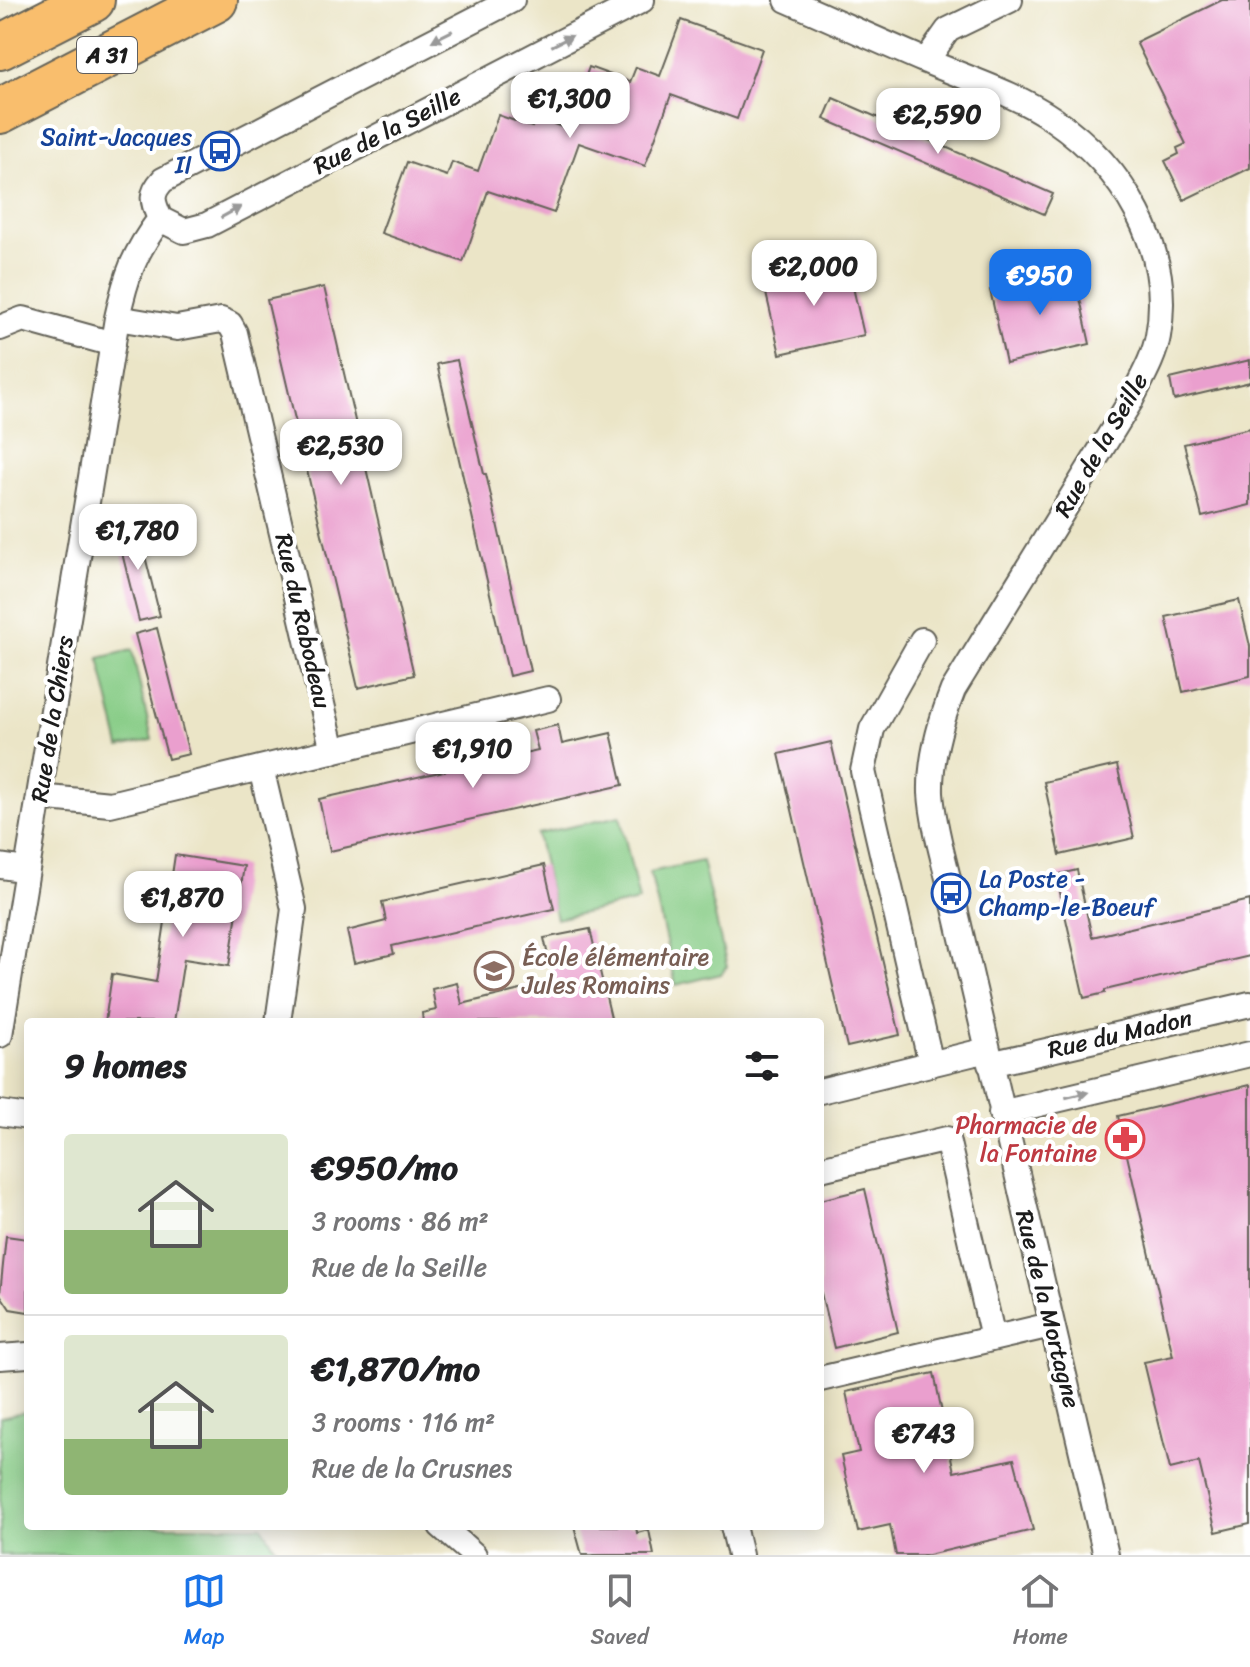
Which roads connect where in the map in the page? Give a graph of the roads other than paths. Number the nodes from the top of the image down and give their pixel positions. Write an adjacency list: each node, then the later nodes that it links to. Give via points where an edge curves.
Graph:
1 (92, 0): 8 (highway, A 31)
2 (215, 0): 10 (highway, A 31)
3 (512, 0): 11 (street, one-way to 11, via 163,180 154,195)
4 (642, 0): 7 (street, Rue de la Seille)
5 (787, 0): 9 (street, Rue de la Seille)
6 (1010, 0): 9 (street, via 948,30)
7 (613, 8): 11 (street, Rue de la Seille, one-way to 7, via 184,231 207,225)
8 (0, 47)
9 (926, 61): 27 (street, Rue de la Seille, via 1049,116 1092,152 1135,208 1148,234 1159,282 1158,337 1148,366 953,690 939,727 932,778 934,814)
10 (0, 111)
11 (160, 219): 12 (street, via 132,262)
12 (117, 318): 14 (street); 17 (street, Rue du Rabodeau, via 177,328 221,320 235,333)
13 (0, 328): 14 (street, via 23,319)
14 (113, 344): 19 (street, Rue de la Chiers)
15 (922, 640): 28 (street, via 872,729 863,771)
16 (548, 699): 17 (street)
17 (333, 751): 18 (street)
18 (261, 768): 19 (street, via 110,804); 24 (street, via 294,909)
19 (39, 797): 21 (street, Rue de la Chiers)
20 (0, 866): 21 (street)
21 (27, 870): 22 (street, Rue de la Chiers)
22 (8, 938): 25 (street, Rue de la Chiers)
23 (1250, 1004): 27 (street, Rue du Madon)
24 (279, 1018)
25 (0, 1035)
26 (1250, 1054): 31 (street, Rue du Madon, one-way to 26)
27 (989, 1057): 28 (street, Rue du Madon); 31 (street, Rue de la Mortagne)
28 (931, 1064): 29 (street, Rue du Madon)
29 (824, 1090)
30 (0, 1113): 32 (street)
31 (1001, 1113): 34 (street, Rue de la Mortagne)
32 (24, 1116)
33 (824, 1168): 35 (street, via 947,1139)
34 (1051, 1325): 35 (street); 43 (street, Rue de la Mortagne)
35 (993, 1338): 38 (street)
36 (24, 1355): 37 (street)
37 (0, 1357)
38 (824, 1378)
39 (453, 1530): 41 (street)
40 (734, 1530): 42 (street)
41 (474, 1555)
42 (740, 1555)
43 (1106, 1555)

